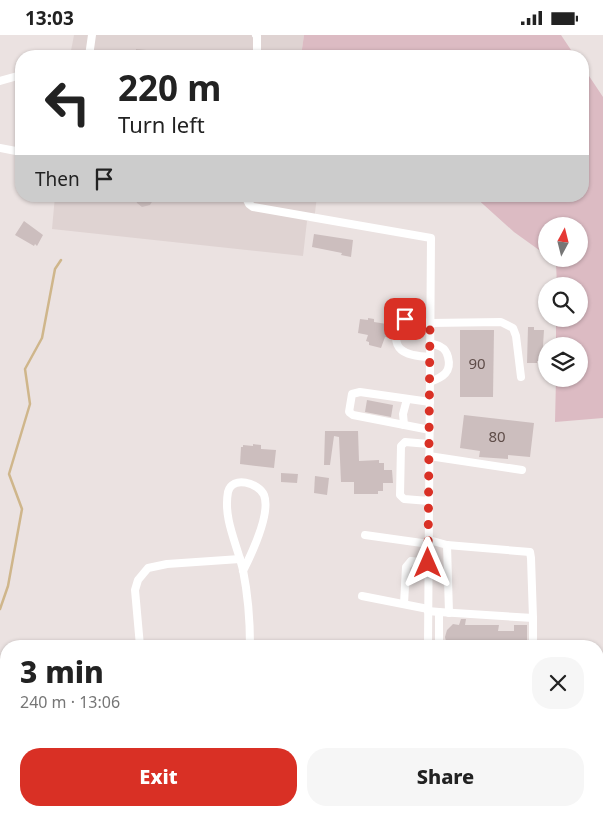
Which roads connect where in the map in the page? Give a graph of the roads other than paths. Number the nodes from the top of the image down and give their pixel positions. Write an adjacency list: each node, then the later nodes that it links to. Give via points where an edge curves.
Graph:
1 (92, 35): 3 (street)
2 (256, 35): 4 (street)
3 (90, 50)
4 (257, 50)
5 (15, 77): 6 (street)
6 (0, 81)
7 (0, 148): 8 (street)
8 (15, 151)
9 (248, 202): 10 (street, via 253,207 431,237)
10 (430, 323): 11 (street); 12 (street, via 405,319 400,322 395,343 408,354); 13 (street, via 501,322 508,325 516,336)
11 (430, 343): 12 (street); 14 (street, via 442,347 449,366 442,378)
12 (430, 357): 14 (street)
13 (521, 377)
14 (430, 382): 16 (street)
15 (407, 399): 16 (street); 17 (street); 17 (street, via 360,392 352,394 349,412)
16 (430, 402): 18 (street)
17 (404, 425): 18 (street)
18 (430, 430): 19 (street)
19 (429, 444): 20 (street); 22 (street, via 404,442 401,446 400,495 404,499)
20 (429, 456): 21 (street); 22 (street)
21 (522, 470)
22 (429, 501): 24 (street)
23 (365, 535): 24 (street)
24 (428, 542): 25 (street); 27 (street)
25 (447, 545): 33 (street); 34 (street, via 530,551)
26 (240, 559): 28 (street); 28 (street, via 227,507 229,489 239,482 255,485 264,494 266,507 254,550); 35 (street, via 148,568 138,580 135,590)
27 (428, 563): 30 (street, via 411,561 406,567); 31 (street)
28 (243, 571): 36 (street)
29 (362, 596): 30 (street)
30 (404, 604): 31 (street)
31 (428, 610): 32 (street); 37 (street)
32 (439, 612): 33 (street); 38 (street)
33 (449, 613): 34 (street)
34 (533, 618): 39 (street)
35 (139, 640)
36 (250, 640)
37 (428, 640)
38 (439, 640)
39 (533, 640)

